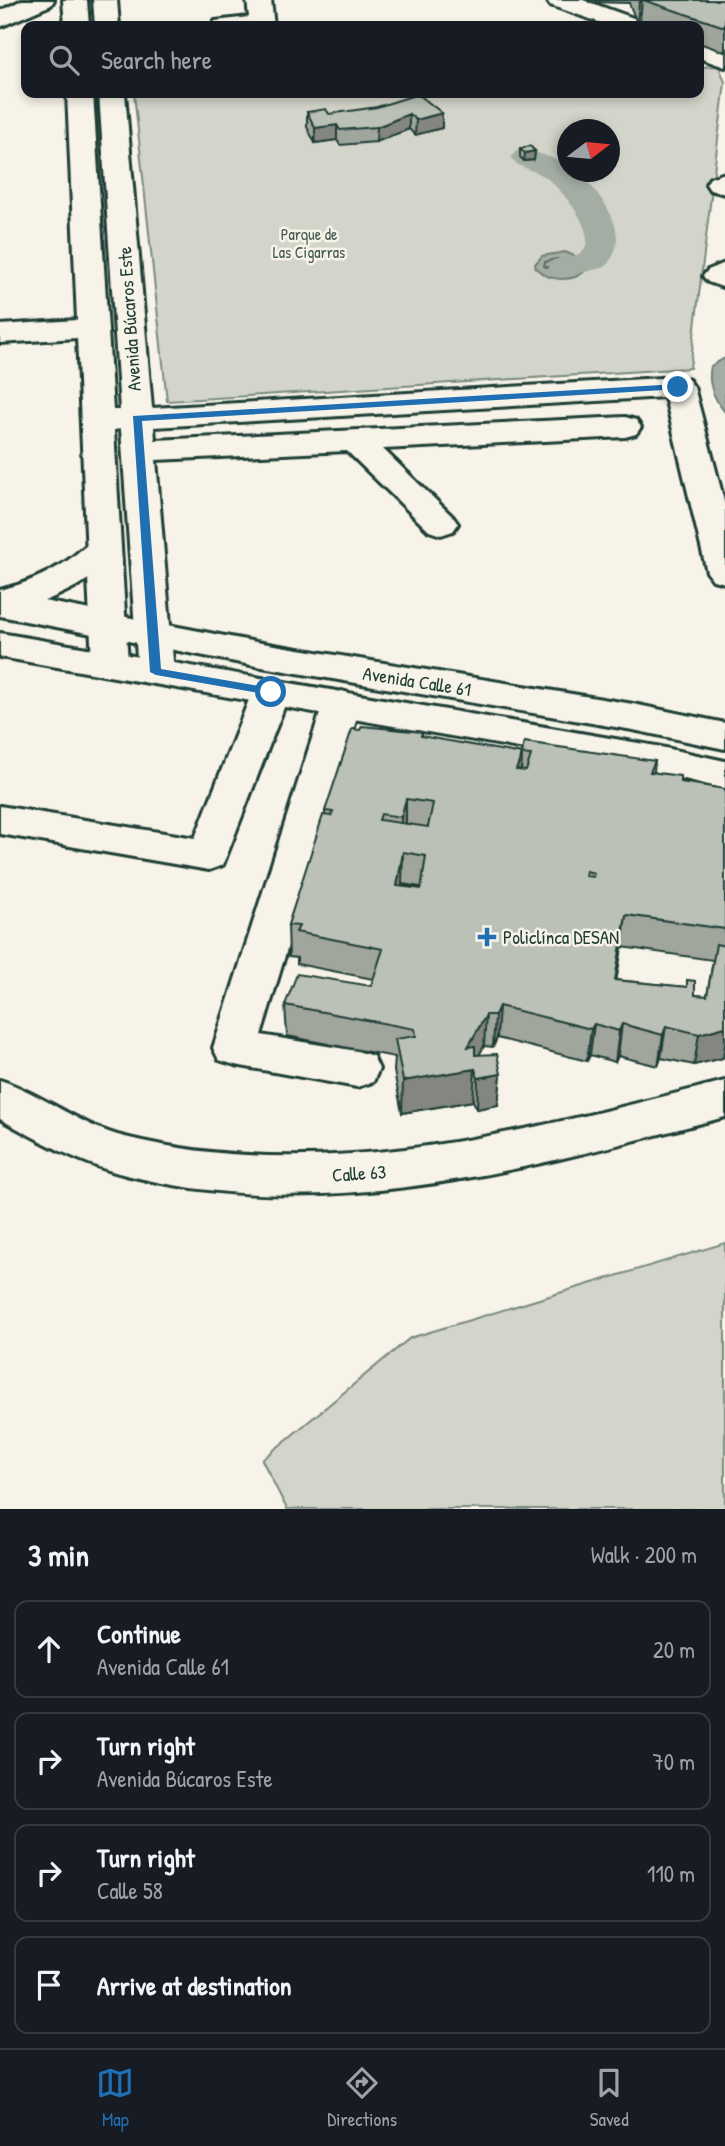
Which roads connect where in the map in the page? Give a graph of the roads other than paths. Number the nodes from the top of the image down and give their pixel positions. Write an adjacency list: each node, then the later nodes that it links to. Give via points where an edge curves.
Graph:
1 (42, 0): 6 (street)
2 (75, 0): 7 (street)
3 (105, 0): 8 (street)
4 (259, 0): 9 (street)
5 (559, 0): 10 (street)
6 (0, 20)
7 (77, 21)
8 (107, 21)
9 (262, 21)
10 (619, 21)
11 (704, 52): 12 (street)
12 (725, 59)
13 (80, 98): 19 (street, Avenida Búcaros Este)
14 (112, 98): 21 (street, Avenida Búcaros Este)
15 (725, 181): 16 (street, via 720,184)
16 (725, 186)
17 (725, 272): 18 (street, via 718,276)
18 (725, 279)
19 (93, 328): 20 (street); 22 (street, Avenida Búcaros Este)
20 (0, 334)
21 (137, 418): 22 (street); 25 (street, via 678,387); 26 (street, Avenida Búcaros Este)
22 (97, 421): 28 (street, Avenida Búcaros Este)
23 (625, 427): 24 (street)
24 (355, 440): 26 (street); 27 (street)
25 (709, 448): 29 (street)
26 (139, 451): 32 (street, Avenida Búcaros Este)
27 (441, 524)
28 (104, 548): 30 (street, via 51,586); 31 (street, Avenida Búcaros Este)
29 (725, 572)
30 (0, 603): 31 (street, Avenida Calle 61)
31 (109, 626): 32 (street, Avenida Calle 61); 34 (street, Avenida Búcaros Este)
32 (153, 635): 35 (street, Avenida Búcaros Este); 38 (street, Avenida Calle 61)
33 (0, 645): 34 (street, Avenida Calle 61)
34 (110, 664): 35 (street, Avenida Calle 61)
35 (156, 672): 36 (street, Avenida Calle 61)
36 (271, 692): 37 (street, Avenida Calle 61); 40 (street, via 209,855)
37 (342, 704): 39 (street, Avenida Calle 61); 41 (street, via 235,1048)
38 (725, 736)
39 (725, 775)
40 (0, 820)
41 (358, 1069)
42 (0, 1098): 43 (street, Calle 63, via 65,1133 122,1156 186,1170 257,1176 416,1169 507,1152)
43 (725, 1099)

